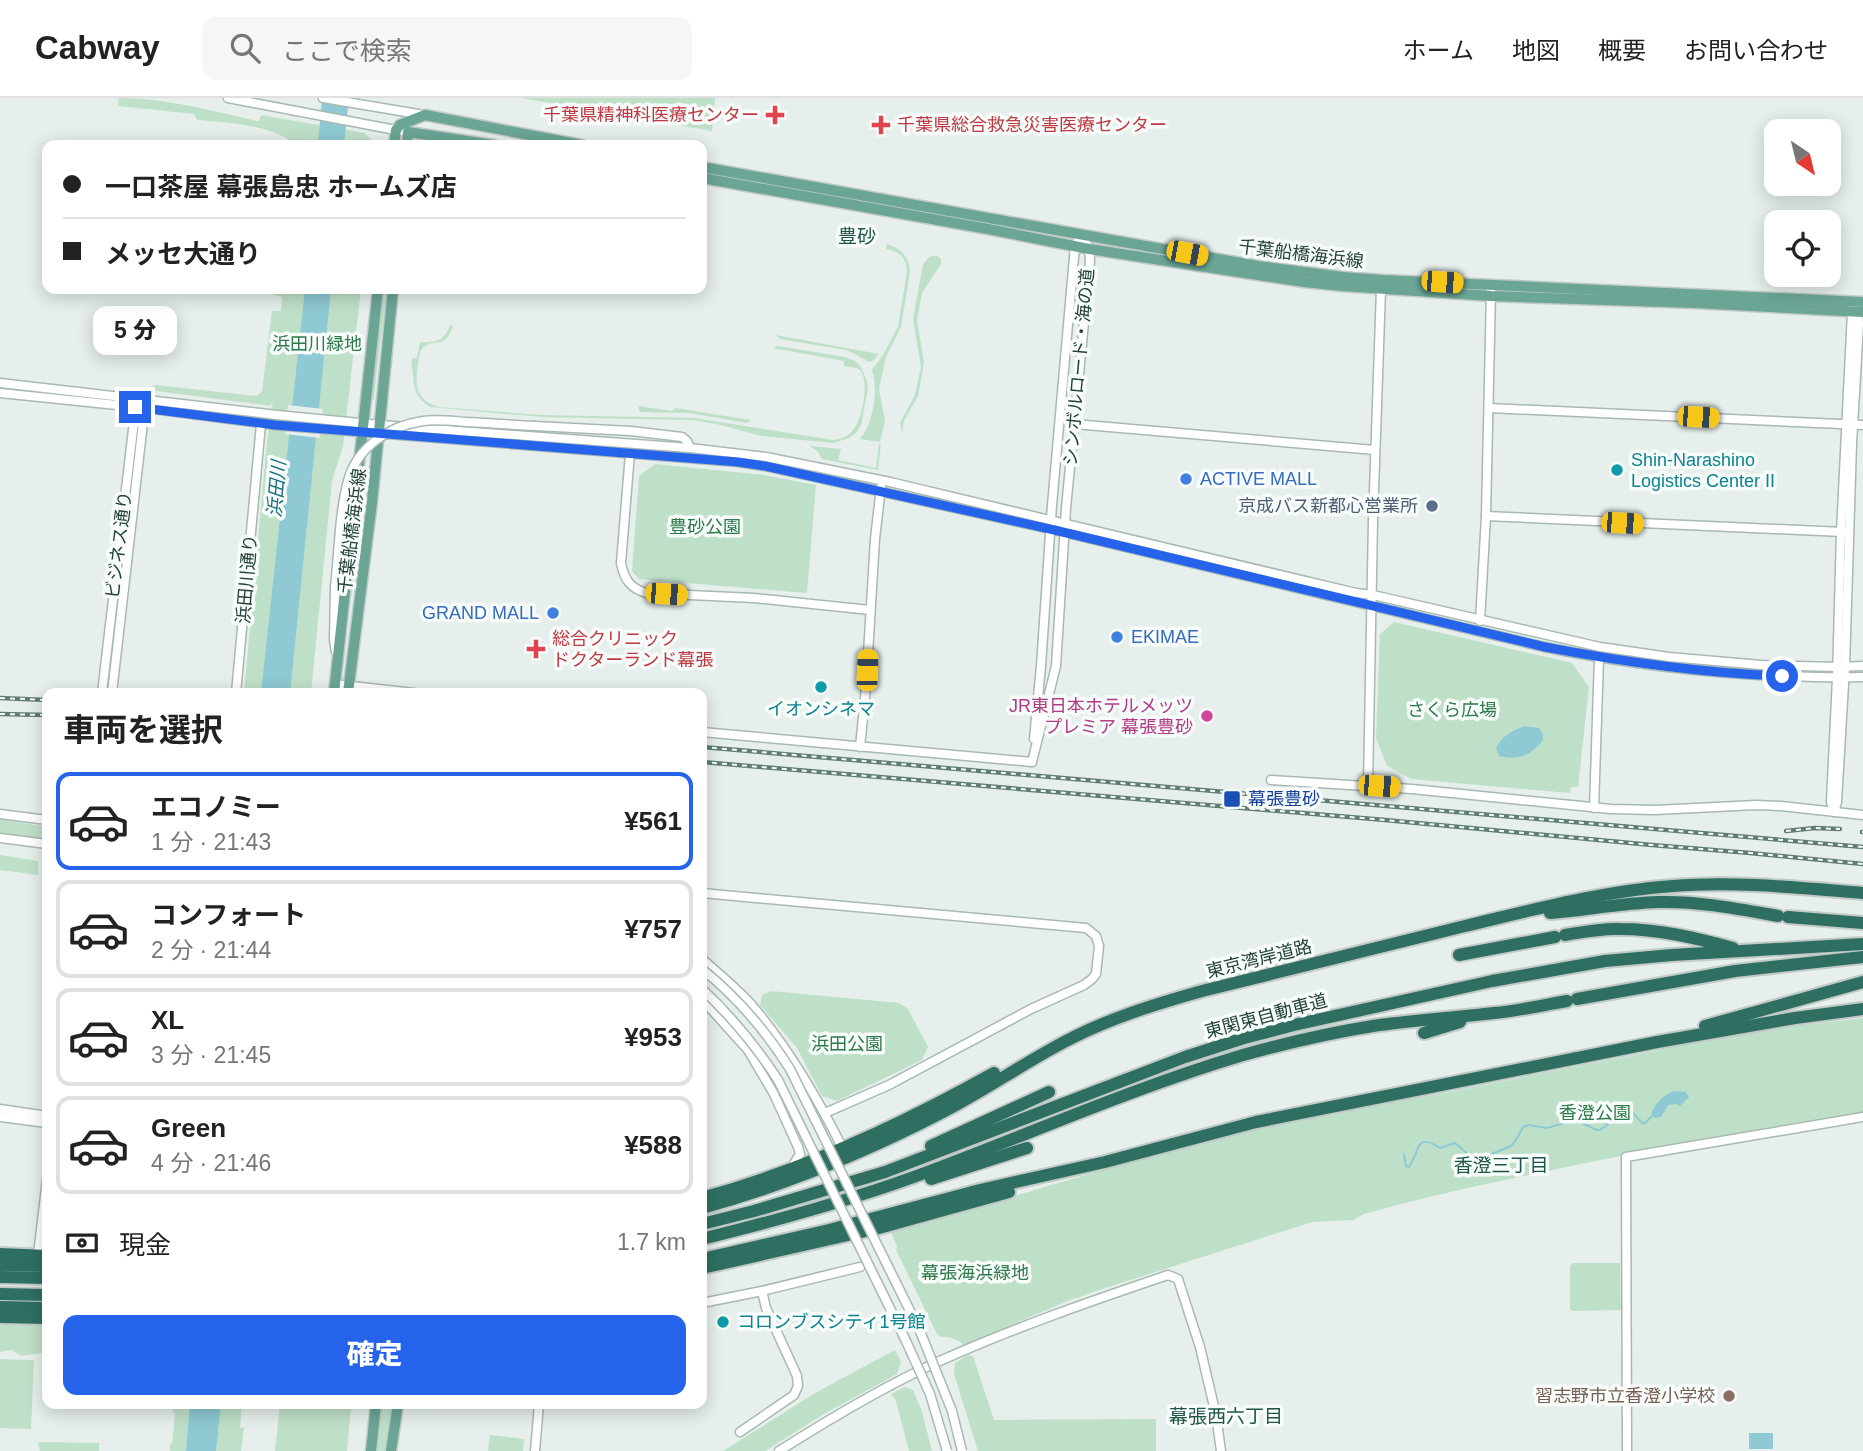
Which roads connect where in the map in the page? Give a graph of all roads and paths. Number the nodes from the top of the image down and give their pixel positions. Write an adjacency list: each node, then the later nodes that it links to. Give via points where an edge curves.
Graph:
1 (228, 98): 5 (street)
2 (323, 98): 3 (street)
3 (388, 109): 4 (street); 5 (street)
4 (425, 115): 5 (main road); 9 (main road)
5 (403, 128): 6 (main road); 7 (main road); 8 (main road)
6 (397, 140)
7 (406, 140)
8 (467, 140)
9 (556, 140)
10 (707, 168): 12 (main road, 千葉船橋海浜線)
11 (707, 179): 13 (main road, 千葉船橋海浜線)
12 (1081, 234): 13 (street, シンボルロード・海の道); 14 (street, シンボルロード・海の道); 16 (main road, 千葉船橋海浜線, via 1305,273)
13 (1075, 246): 14 (main road, 千葉船橋海浜線); 36 (street, シンボルロード・海の道)
14 (1089, 249): 15 (main road, 千葉船橋海浜線); 26 (street, シンボルロード・海の道)
15 (1381, 289): 16 (main road, 千葉船橋海浜線); 31 (street)
16 (1491, 290): 19 (main road, 千葉船橋海浜線); 24 (street)
17 (377, 294): 28 (main road, 千葉船橋海浜線)
18 (392, 294): 29 (main road, 千葉船橋海浜線)
19 (1858, 308): 27 (street)
20 (0, 383): 22 (street)
21 (0, 393): 23 (street)
22 (143, 402): 23 (street, ビジネス通り); 25 (street); 28 (street, via 333,420); 50 (street, ビジネス通り)
23 (135, 407): 49 (street, ビジネス通り)
24 (1489, 408): 27 (street); 35 (street)
25 (261, 424): 28 (street, via 334,430); 51 (street, 浜田川通り)
26 (1074, 424): 31 (street); 37 (street, シンボルロード・海の道)
27 (1854, 424): 38 (street)
28 (362, 427): 29 (street); 44 (main road, 千葉船橋海浜線)
29 (379, 429): 30 (street); 32 (street); 53 (main road, 千葉船橋海浜線)
30 (690, 447): 33 (street); 44 (street, bridge, via 682,437 631,430 425,421 395,428 359,458 348,480 335,587)
31 (1376, 450): 39 (street)
32 (630, 453): 34 (street, via 752,464); 41 (street, via 621,563 632,586 646,593)
33 (881, 481): 34 (street); 36 (street)
34 (880, 491): 36 (street); 41 (street)
35 (1486, 516): 38 (street); 42 (street)
36 (1051, 525): 37 (street); 56 (street, シンボルロード・海の道)
37 (1065, 529): 39 (street); 40 (street); 56 (street, シンボルロード・海の道, via 1056,666)
38 (1845, 532): 46 (street)
39 (1373, 595): 40 (street); 42 (street)
40 (1373, 605): 43 (street); 58 (street)
41 (870, 610): 55 (street)
42 (1480, 621): 46 (street, via 1669,657)
43 (1600, 658): 48 (street, via 1723,673); 59 (street)
44 (337, 659): 52 (main road, 千葉船橋海浜線)
45 (1863, 666): 46 (street)
46 (1841, 667): 48 (street)
47 (1863, 677): 48 (street)
48 (1841, 678): 60 (street)
49 (103, 688)
50 (113, 688)
51 (236, 688)
52 (334, 688)
53 (348, 688)
54 (707, 732): 55 (street)
55 (860, 747): 56 (street)
56 (1032, 762)
57 (1271, 780): 58 (street)
58 (1368, 786): 59 (street)
59 (1594, 808): 60 (street, via 1756,805)
60 (1834, 811): 62 (street)
61 (0, 814): 63 (street)
62 (1863, 815)
63 (42, 819)
64 (0, 838): 65 (street)
65 (42, 843)
66 (707, 893): 86 (street, via 1086,928 1096,936 1096,974 1084,985)
67 (1863, 893): 68 (highway, 東京湾岸道路, via 1674,886 1612,893)
68 (1522, 913): 69 (highway, via 1662,902); 78 (highway, 東京湾岸道路)
69 (1863, 923)
70 (1863, 944): 71 (highway, 東関東自動車道)
71 (1746, 952): 72 (highway, via 1680,934 1616,928); 95 (highway, 東関東自動車道, via 1605,961 1294,1025 1185,1057)
72 (1459, 955)
73 (1863, 957): 81 (highway, 東関東自動車道, via 1735,971)
74 (707, 964): 86 (street, via 749,1002 793,1060)
75 (707, 974): 127 (street, bridge, via 761,1028 802,1091 920,1331 952,1411)
76 (1863, 982): 83 (highway)
77 (707, 994): 126 (street, bridge, via 743,1031 778,1080 911,1352 930,1394)
78 (1156, 1004): 92 (highway, via 1069,1033 927,1110); 98 (highway, 東京湾岸道路, bridge, via 1069,1039 944,1111 846,1158)
79 (707, 1005): 93 (street, via 748,1050 774,1094 800,1154)
80 (1863, 1009): 83 (highway)
81 (1494, 1013): 82 (highway); 96 (highway, 東関東自動車道, via 1370,1026 1246,1055 1137,1090)
82 (1424, 1033)
83 (1657, 1042): 94 (highway, via 1256,1122)
84 (1049, 1092): 95 (highway)
85 (0, 1109): 87 (street)
86 (825, 1113): 92 (street)
87 (42, 1115)
88 (0, 1117): 90 (street)
89 (1863, 1117): 129 (street, via 1626,1157)
90 (42, 1122)
91 (1027, 1148): 96 (highway, via 917,1183)
92 (843, 1149): 93 (highway)
93 (790, 1169): 97 (highway)
94 (1068, 1171): 103 (highway, bridge); 106 (highway, via 914,1218)
95 (885, 1172): 99 (highway, 東関東自動車道)
96 (877, 1189): 100 (highway, 東関東自動車道)
97 (707, 1196)
98 (707, 1206)
99 (707, 1223)
100 (707, 1238)
101 (0, 1254): 102 (highway)
102 (42, 1255)
103 (707, 1258)
104 (0, 1265): 105 (highway)
105 (42, 1266)
106 (707, 1267)
107 (860, 1268): 110 (street)
108 (0, 1277): 109 (highway)
109 (42, 1278)
110 (762, 1291): 113 (street); 121 (street, via 798,1386 794,1395)
111 (0, 1294): 112 (highway)
112 (42, 1295)
113 (707, 1302)
114 (0, 1307): 115 (highway)
115 (42, 1308)
116 (0, 1317): 117 (highway)
117 (42, 1318)
118 (375, 1409): 122 (main road)
119 (397, 1409): 123 (main road)
120 (539, 1409): 124 (street)
121 (740, 1432)
122 (371, 1451)
123 (391, 1451)
124 (535, 1451)
125 (779, 1451): 128 (street, via 943,1360 1048,1316 1168,1275 1178,1279 1200,1347)
126 (947, 1451)
127 (962, 1451)
128 (1221, 1451)
129 (1627, 1451)

